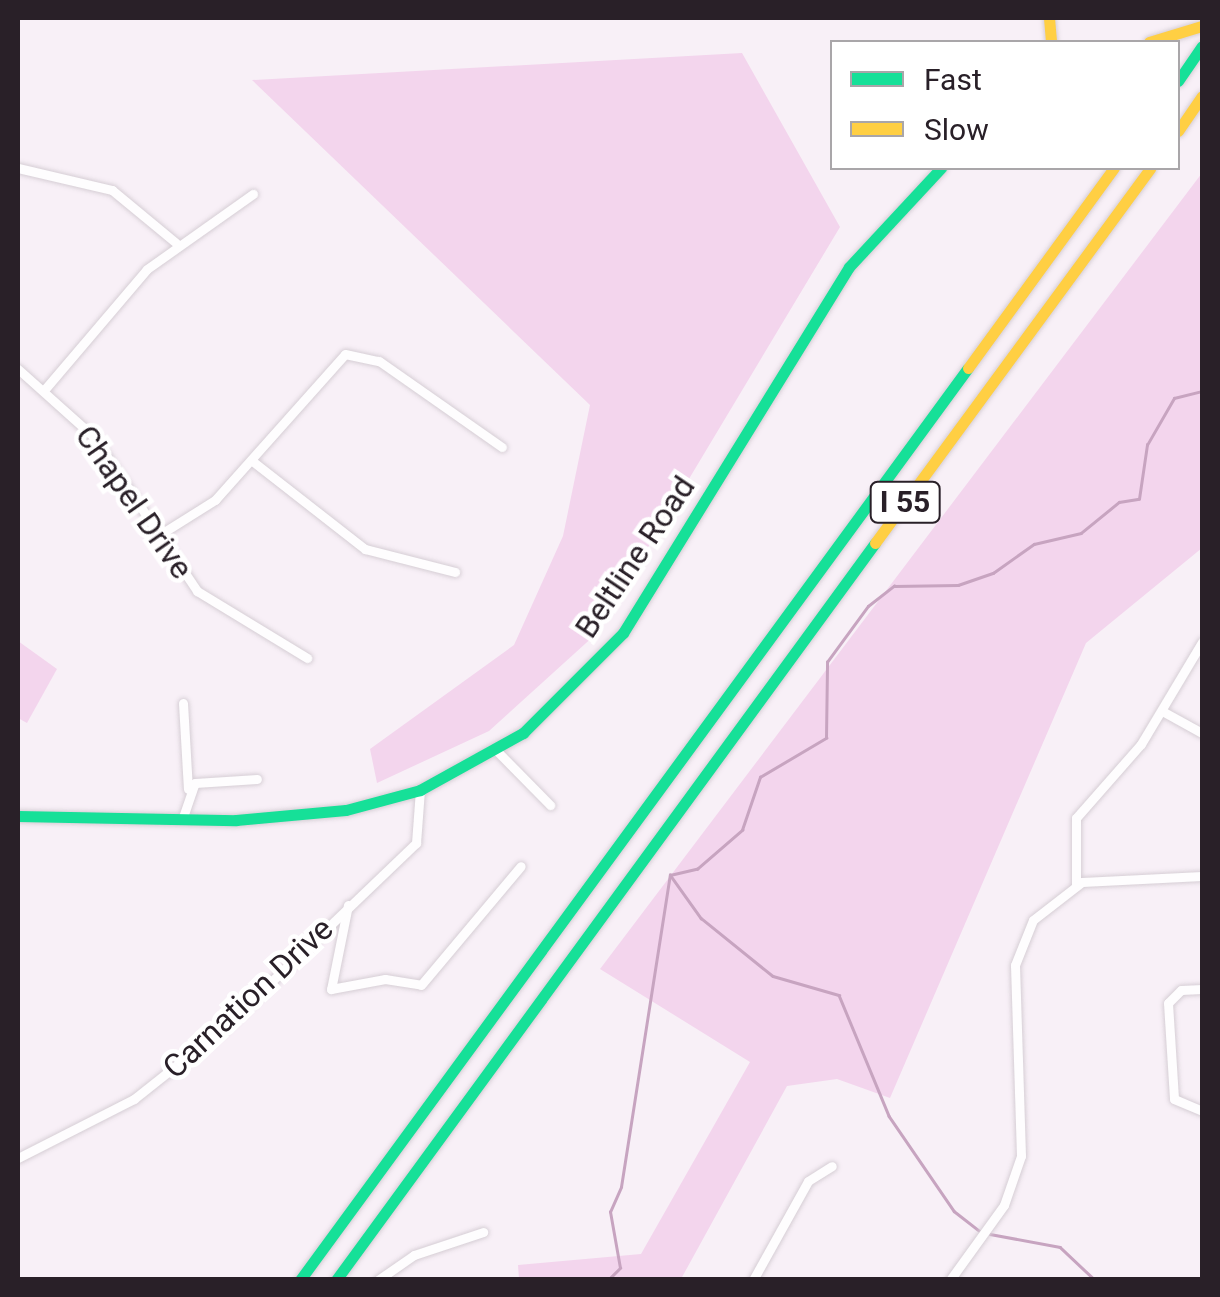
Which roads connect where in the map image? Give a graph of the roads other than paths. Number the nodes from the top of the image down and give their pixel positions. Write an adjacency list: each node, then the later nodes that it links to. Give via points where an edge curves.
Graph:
1 (1202, 26): 2 (main road)
2 (1156, 40)
3 (1202, 46): 4 (main road)
4 (1181, 76)
5 (1202, 96): 6 (main road)
6 (1180, 127)
7 (18, 168): 12 (street, via 112,190)
8 (940, 170): 24 (main road, Beltline Road, via 848,267 623,632 550,712)
9 (1113, 170): 40 (main road, I 55)
10 (1149, 170): 41 (main road, I 55)
11 (253, 194): 12 (street)
12 (176, 244): 14 (street)
13 (18, 369): 14 (street, Chapel Drive)
14 (45, 389): 17 (street, Chapel Drive, via 110,457)
15 (502, 447): 16 (street, via 379,361 353,353 329,362)
16 (250, 460): 17 (street, via 206,508); 18 (street, via 365,549)
17 (156, 536): 20 (street, Chapel Drive, via 214,606)
18 (455, 572)
19 (1202, 642): 22 (street)
20 (307, 658)
21 (183, 703): 26 (street)
22 (1164, 712): 23 (street); 33 (street, via 1076,818)
23 (1202, 734)
24 (496, 751): 27 (main road, Beltline Road); 28 (street)
25 (257, 779): 26 (street, via 209,778)
26 (188, 789): 30 (street)
27 (420, 790): 30 (main road, Beltline Road, via 325,813); 34 (street, Carnation Drive, via 416,843)
28 (550, 806)
29 (18, 816): 30 (main road, Beltline Road)
30 (182, 820)
31 (521, 866): 34 (street, via 422,985 371,979 331,989)
32 (1202, 876): 33 (street)
33 (1076, 884): 44 (street, via 1042,908 1015,965 1021,1156 1004,1204)
34 (348, 905): 37 (street, Carnation Drive, via 162,1079)
35 (1202, 989): 36 (street, via 1181,990 1168,1003 1174,1099)
36 (1202, 1111)
37 (18, 1158)
38 (832, 1166): 43 (street, via 808,1181)
39 (483, 1232): 42 (street, via 414,1254)
40 (300, 1280)
41 (336, 1280)
42 (378, 1280)
43 (753, 1280)
44 (950, 1280)

